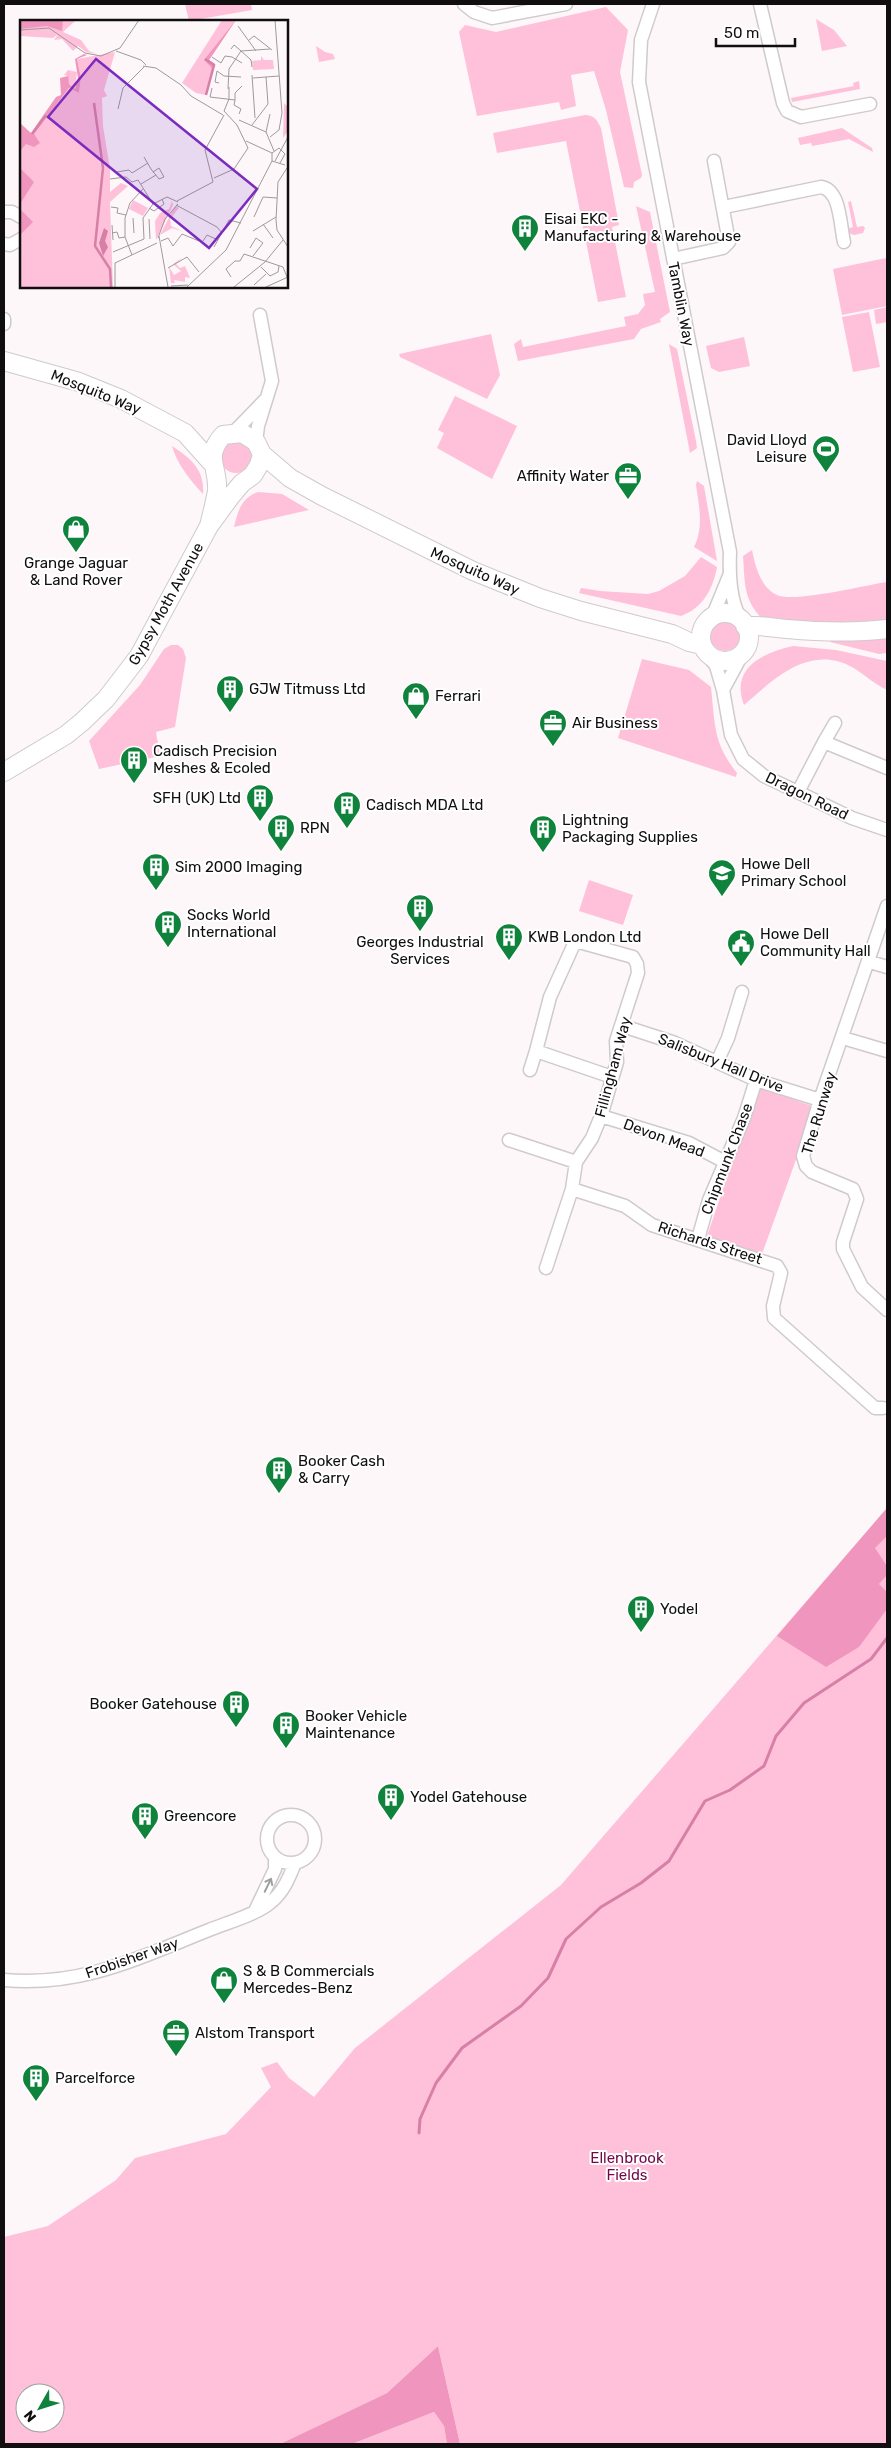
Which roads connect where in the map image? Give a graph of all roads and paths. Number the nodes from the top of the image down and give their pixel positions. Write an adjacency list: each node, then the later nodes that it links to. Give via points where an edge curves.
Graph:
1 (464, 4): 2 (street, via 474,12 492,18)
2 (566, 4)
3 (653, 4): 13 (street, Tamblin Way, via 642,40 639,82)
4 (760, 4): 5 (street, via 787,111 802,117)
5 (870, 104)
6 (714, 161): 7 (street)
7 (724, 207): 11 (street, via 826,188 834,196); 13 (street, via 730,237 727,245)
8 (4, 212): 9 (street)
9 (20, 216)
10 (20, 239): 12 (street)
11 (844, 242)
12 (4, 244)
13 (672, 259): 24 (street, Tamblin Way, via 730,552)
14 (260, 315): 16 (street, via 272,381)
15 (4, 361): 17 (street, Mosquito Way, via 79,382 121,399)
16 (266, 399): 18 (street); 19 (street)
17 (184, 433): 18 (street, Mosquito Way); 20 (street, Mosquito Way)
18 (228, 434): 19 (street, via 249,435); 20 (street, via 212,450)
19 (259, 448): 21 (street, Mosquito Way); 22 (street, via 260,465)
20 (214, 467): 22 (street, via 231,482); 23 (street, Gypsy Moth Avenue, via 217,490)
21 (290, 478): 22 (street, Mosquito Way); 29 (street, Mosquito Way, via 391,532 521,591 581,611)
22 (248, 479): 23 (street, Gypsy Moth Avenue)
23 (209, 526): 36 (street, Gypsy Moth Avenue, via 160,620 122,681 66,735)
24 (729, 575): 25 (street, Tamblin Way); 26 (street, Tamblin Way, via 734,607)
25 (709, 619): 26 (street, via 729,614); 29 (street); 31 (street, via 701,635)
26 (743, 623): 27 (street); 30 (street, via 748,635)
27 (786, 629): 28 (street, via 855,633); 30 (street)
28 (887, 629)
29 (672, 634): 31 (street, Mosquito Way)
30 (745, 649): 31 (street, via 735,659 725,662 716,660); 32 (street)
31 (704, 650): 32 (street, Dragon Road, via 716,666)
32 (723, 690): 37 (street, Dragon Road, via 731,735 743,759 764,776)
33 (835, 723): 34 (street)
34 (824, 742): 35 (street); 37 (street)
35 (887, 768)
36 (4, 772)
37 (798, 792): 38 (street, Dragon Road, via 852,818)
38 (887, 830)
39 (887, 906): 40 (street, The Runway)
40 (870, 962): 41 (street); 44 (street, The Runway)
41 (887, 967)
42 (742, 992): 47 (street)
43 (623, 1026): 45 (street, Fillingham Way, via 638,973 637,964 633,957 580,942 574,944 557,977); 47 (street, Salisbury Hall Drive, via 675,1043); 49 (street, Fillingham Way, via 616,1041 618,1062)
44 (843, 1038): 46 (street); 51 (street, The Runway)
45 (536, 1051): 48 (street); 49 (street)
46 (887, 1051)
47 (717, 1062): 50 (street, Salisbury Hall Drive)
48 (530, 1070)
49 (612, 1077): 52 (street, Fillingham Way)
50 (756, 1080): 51 (street, Salisbury Hall Drive); 55 (street, Chipmunk Chase)
51 (820, 1100): 59 (street, The Runway, via 803,1156 806,1166 812,1172 853,1189 856,1194 843,1249 862,1287)
52 (601, 1116): 54 (street, Fillingham Way, via 592,1138); 55 (street, Devon Mead, via 689,1143)
53 (509, 1140): 54 (street)
54 (576, 1162): 56 (street, Fillingham Way)
55 (725, 1162): 57 (street, Chipmunk Chase)
56 (572, 1189): 57 (street, Richards Street, via 625,1206 652,1225); 58 (street, Fillingham Way)
57 (698, 1239): 60 (street, Richards Street, via 777,1266 781,1274 773,1306 774,1318 875,1408)
58 (546, 1268)
59 (887, 1310)
60 (883, 1408)
61 (275, 1857): 62 (street, via 284,1863); 62 (street, via 267,1842 270,1826 284,1816 299,1816 312,1826 316,1843 309,1856); 63 (street, one-way to 61, via 276,1869)
62 (294, 1864): 63 (street, Frobisher Way, via 285,1887 270,1903)
63 (255, 1911): 64 (street, Frobisher Way, via 91,1975 34,1982)
64 (4, 1980)

